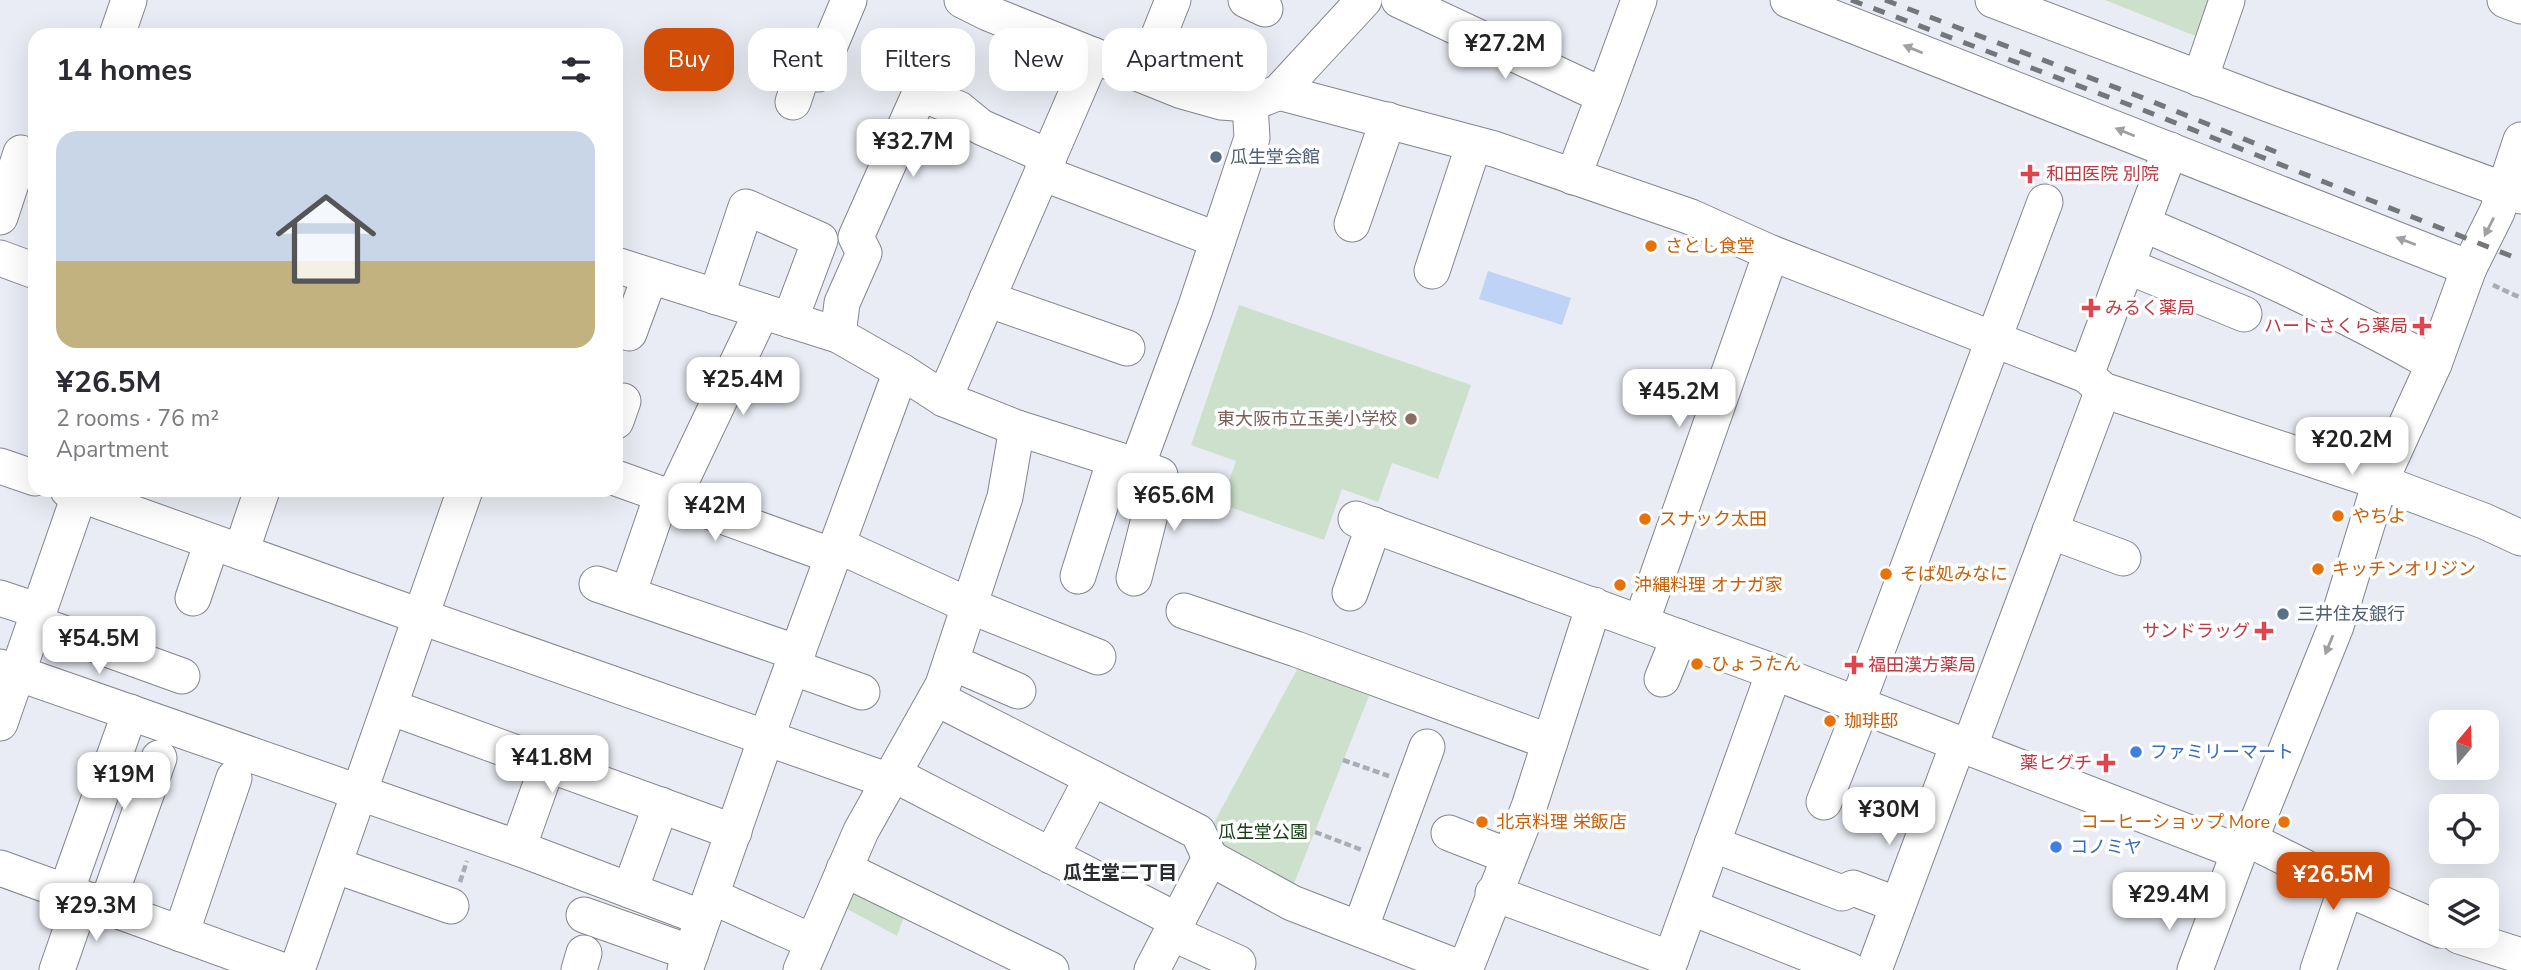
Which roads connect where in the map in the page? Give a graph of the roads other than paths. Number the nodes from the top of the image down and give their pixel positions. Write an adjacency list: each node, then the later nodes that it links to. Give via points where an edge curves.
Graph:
1 (129, 0): 14 (street)
2 (849, 0): 22 (street, via 818,74 804,69)
3 (962, 0): 16 (street)
4 (1173, 0): 15 (street)
5 (1364, 0): 21 (street)
6 (1399, 0): 20 (street)
7 (1639, 0): 20 (street)
8 (1788, 0): 13 (street)
9 (1993, 0): 18 (street)
10 (2227, 0): 18 (street)
11 (2505, 0): 12 (street)
12 (2521, 6)
13 (1848, 11): 26 (street, one-way to 13)
14 (119, 28)
15 (1162, 28)
16 (1093, 55): 17 (street); 28 (street)
17 (1102, 59)
18 (2200, 79): 30 (street)
19 (1182, 91): 21 (street, via 1221,103)
20 (1604, 96): 29 (street)
21 (1265, 98): 23 (street); 35 (street)
22 (793, 102)
23 (1388, 120): 25 (street); 33 (street)
24 (2521, 140): 30 (street)
25 (1474, 144): 29 (street); 41 (street)
26 (2170, 150): 34 (street); 42 (street, one-way to 26)
27 (21, 153): 32 (street)
28 (1046, 165): 35 (street); 45 (street); 49 (street, via 958,110 920,93 856,237 864,253 842,303)
29 (1573, 177): 36 (street, via 1690,217)
30 (2512, 194): 42 (street, one-way to 42, via 2497,212)
31 (2045, 202): 50 (street)
32 (0, 218)
33 (1352, 224)
34 (2143, 224): 38 (street); 52 (street, via 2258,273)
35 (1218, 240): 57 (street)
36 (1771, 253): 50 (street); 82 (street)
37 (0, 258): 40 (street)
38 (2127, 266): 46 (street); 54 (street)
39 (623, 267): 43 (street)
40 (28, 268)
41 (1432, 271)
42 (2479, 275): 52 (street)
43 (650, 276): 44 (street); 48 (street)
44 (716, 296): 47 (street); 47 (street, via 746,207 820,240)
45 (987, 299): 51 (street); 55 (street)
46 (2244, 314)
47 (776, 316): 49 (street); 62 (street)
48 (629, 333)
49 (838, 335): 53 (street)
50 (1992, 339): 54 (street); 94 (street)
51 (1127, 348)
52 (2434, 364): 61 (street)
53 (901, 371): 55 (street); 70 (street)
54 (2094, 382): 61 (street); 67 (street)
55 (944, 399): 56 (street)
56 (1017, 428): 57 (street); 78 (street, via 1005,497)
57 (1126, 462): 72 (street); 73 (street, via 1160,475)
58 (0, 466): 59 (street)
59 (28, 476)
60 (623, 480): 62 (street)
61 (2380, 482): 68 (street); 113 (street, one-way to 113, via 2336,626)
62 (668, 496): 70 (street); 85 (street, via 613,589)
63 (74, 497): 80 (street)
64 (92, 497): 69 (street)
65 (258, 497): 69 (street)
66 (463, 497): 81 (street)
67 (2050, 531): 71 (street); 100 (street)
68 (2521, 538)
69 (227, 547): 76 (street); 81 (street)
70 (835, 551): 78 (street); 85 (street)
71 (2123, 558)
72 (1078, 576)
73 (1134, 578)
74 (1350, 593): 77 (street, via 1365,522)
75 (0, 598): 80 (street)
76 (193, 598)
77 (1594, 605): 82 (street); 99 (street)
78 (970, 606): 84 (street); 86 (street)
79 (1184, 611): 99 (street)
80 (37, 617): 87 (street); 89 (street)
81 (422, 617): 95 (street); 98 (street)
82 (1641, 623): 83 (street)
83 (1679, 637): 88 (street); 90 (street)
84 (1098, 657)
85 (795, 660): 92 (street); 98 (street)
86 (951, 662): 91 (street); 93 (street)
87 (9, 671): 96 (street); 97 (street)
88 (1774, 672): 94 (street); 112 (street)
89 (182, 676)
90 (1662, 679)
91 (1018, 691)
92 (862, 692)
93 (936, 698): 105 (street); 106 (street)
94 (1859, 705): 100 (street); 108 (street)
95 (390, 707): 103 (street); 107 (street)
96 (130, 712): 107 (street); 124 (street)
97 (0, 723)
98 (766, 738): 105 (street); 110 (street)
99 (1550, 742): 116 (street)
100 (1964, 746): 113 (street); 125 (street)
101 (1427, 747): 132 (street)
102 (159, 758): 124 (street)
103 (548, 764): 109 (street); 114 (street)
104 (234, 778): 134 (street)
105 (891, 778): 115 (street); 120 (street)
106 (1093, 778): 115 (street); 117 (street, via 1198,832)
107 (360, 792): 114 (street); 118 (street)
108 (1825, 802)
109 (661, 805): 110 (street); 122 (street)
110 (734, 832): 127 (street)
111 (1449, 833): 116 (street)
112 (1712, 844): 125 (street, via 1842,893 1853,888); 128 (street)
113 (2244, 846): 121 (street); 133 (street)
114 (518, 848): 122 (street)
115 (1051, 856): 131 (street)
116 (1508, 856): 123 (street)
117 (1210, 858): 131 (street); 132 (street, via 1292,903)
118 (334, 865): 126 (street); 143 (street)
119 (0, 869): 124 (street)
120 (844, 869): 136 (street); 144 (street)
121 (2346, 888): 130 (street); 151 (street)
122 (630, 890): 127 (street)
123 (1493, 892): 140 (street); 146 (street)
124 (85, 899): 134 (street); 141 (street)
125 (1898, 905): 148 (street)
126 (451, 906)
127 (707, 907): 136 (street); 138 (street)
128 (1690, 907): 140 (street); 147 (street)
129 (584, 915): 138 (street)
130 (2429, 924)
131 (1175, 927): 139 (street); 145 (street)
132 (1360, 929): 146 (street)
133 (2207, 933): 149 (street); 150 (street)
134 (181, 934): 142 (street)
135 (2496, 948): 137 (street)
136 (807, 956)
137 (2521, 956)
138 (688, 962)
139 (1238, 963)
140 (1669, 965)
141 (57, 970)
142 (281, 970)
143 (297, 970)
144 (1051, 970)
145 (1152, 970)
146 (1465, 970)
147 (1849, 970)
148 (1874, 970)
149 (2171, 970)
150 (2194, 970)
151 (2318, 970)

